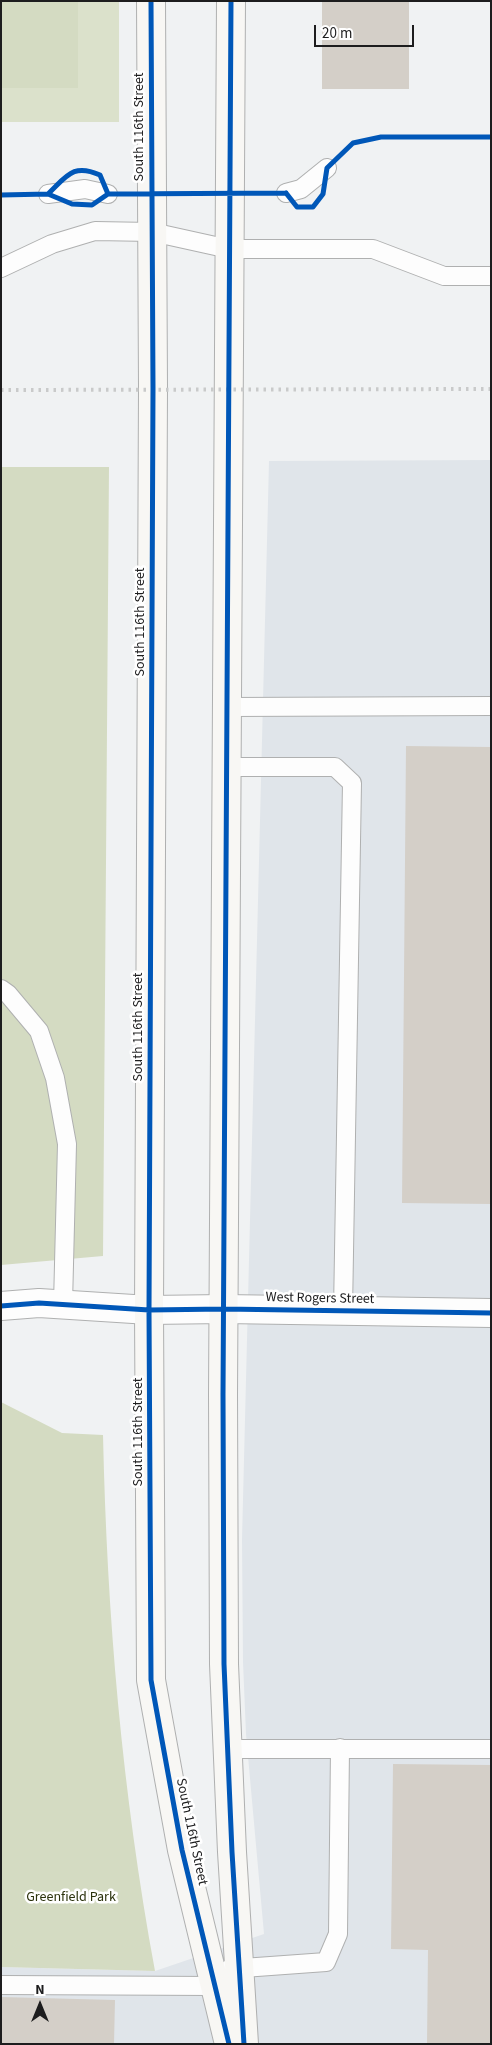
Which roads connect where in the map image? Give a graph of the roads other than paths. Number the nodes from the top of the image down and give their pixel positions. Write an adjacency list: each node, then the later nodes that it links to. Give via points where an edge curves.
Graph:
1 (151, 1): 7 (street, South 116th Street)
2 (231, 1): 8 (street)
3 (327, 168): 4 (lane, via 301,189)
4 (286, 193)
5 (48, 194): 6 (lane, via 85,189)
6 (108, 194)
7 (152, 232): 8 (lane); 9 (lane, via 95,231 52,244); 18 (street, South 116th Street)
8 (229, 250): 10 (lane, via 373,250 444,276); 11 (street)
9 (1, 268)
10 (491, 276)
11 (227, 706): 12 (lane); 13 (street)
12 (491, 706)
13 (227, 767): 17 (street); 19 (lane, via 335,767 352,783)
14 (1, 989): 15 (lane, via 40,1031 56,1078 66,1144)
15 (63, 1304): 16 (street, West Rogers Street); 18 (street, West Rogers Street)
16 (1, 1306)
17 (224, 1309): 18 (street, West Rogers Street); 19 (street, West Rogers Street); 22 (street, via 224,1654)
18 (149, 1310): 25 (street, South 116th Street, via 151,1680 182,1850)
19 (343, 1311): 20 (street, West Rogers Street)
20 (491, 1313)
21 (340, 1748): 22 (lane); 23 (lane); 24 (lane, via 338,1934 326,1962)
22 (228, 1749): 24 (street)
23 (491, 1749)
24 (240, 1969): 25 (lane); 28 (street)
25 (213, 1978): 26 (lane); 27 (street, South 116th Street)
26 (1, 1985)
27 (230, 2044)
28 (244, 2044)

